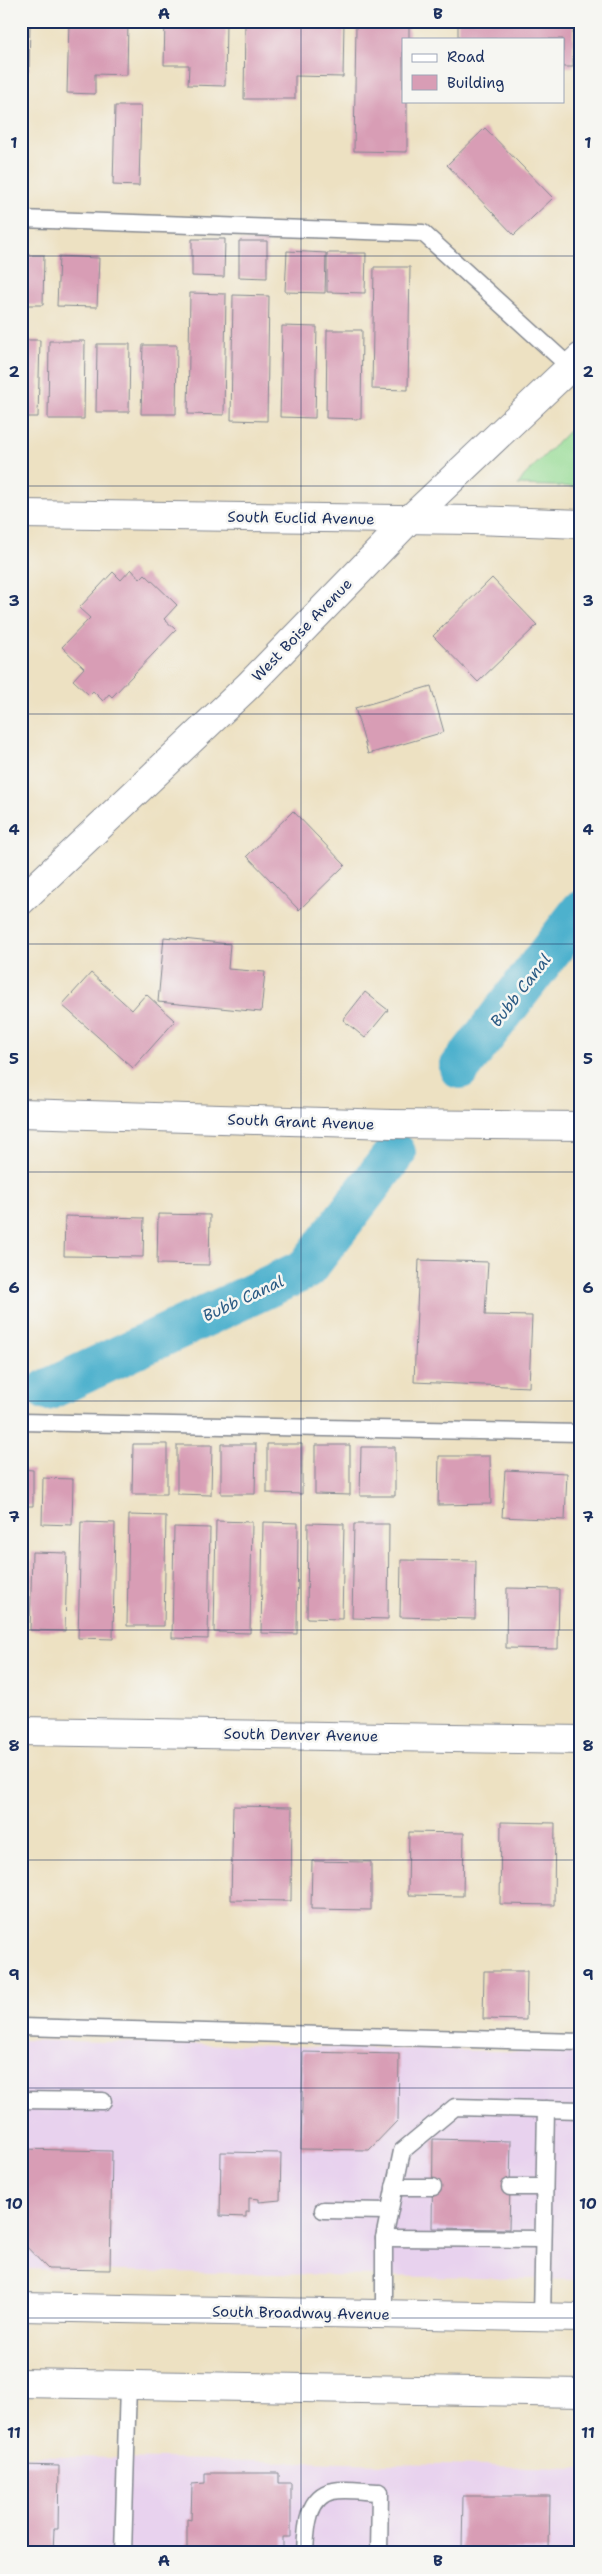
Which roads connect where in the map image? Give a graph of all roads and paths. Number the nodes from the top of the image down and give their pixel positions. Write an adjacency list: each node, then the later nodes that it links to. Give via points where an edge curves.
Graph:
1 (21, 219): 2 (lane, via 423,233)
2 (576, 362): 4 (street, West Boise Avenue)
3 (21, 514): 4 (street, South Euclid Avenue)
4 (410, 519): 5 (street, South Euclid Avenue); 6 (street, West Boise Avenue, via 248,686)
5 (581, 524)
6 (21, 901)
7 (21, 1113): 8 (street, South Grant Avenue)
8 (581, 1126)
9 (21, 1422): 10 (lane)
10 (581, 1433)
11 (21, 1731): 12 (street, South Denver Avenue)
12 (581, 1740)
13 (21, 2027): 14 (lane)
14 (581, 2042)
15 (21, 2100): 16 (lane)
16 (103, 2101)
17 (546, 2109): 18 (lane); 19 (lane, via 455,2107 402,2151); 22 (lane)
18 (581, 2110)
19 (394, 2187): 21 (lane); 24 (lane)
20 (510, 2187): 22 (lane)
21 (433, 2188)
22 (544, 2188): 26 (lane)
23 (323, 2210): 24 (lane)
24 (388, 2211): 25 (lane)
25 (384, 2238): 26 (lane); 28 (lane)
26 (543, 2239): 29 (lane)
27 (21, 2308): 28 (street, South Broadway Avenue)
28 (384, 2314): 29 (street, South Broadway Avenue)
29 (542, 2318): 30 (street, South Broadway Avenue)
30 (581, 2318)
31 (21, 2383): 32 (street)
32 (128, 2385): 33 (street); 34 (lane)
33 (581, 2393)
34 (122, 2553)
35 (305, 2553): 36 (lane, via 308,2515 318,2500 332,2491 380,2492)
36 (379, 2553)

